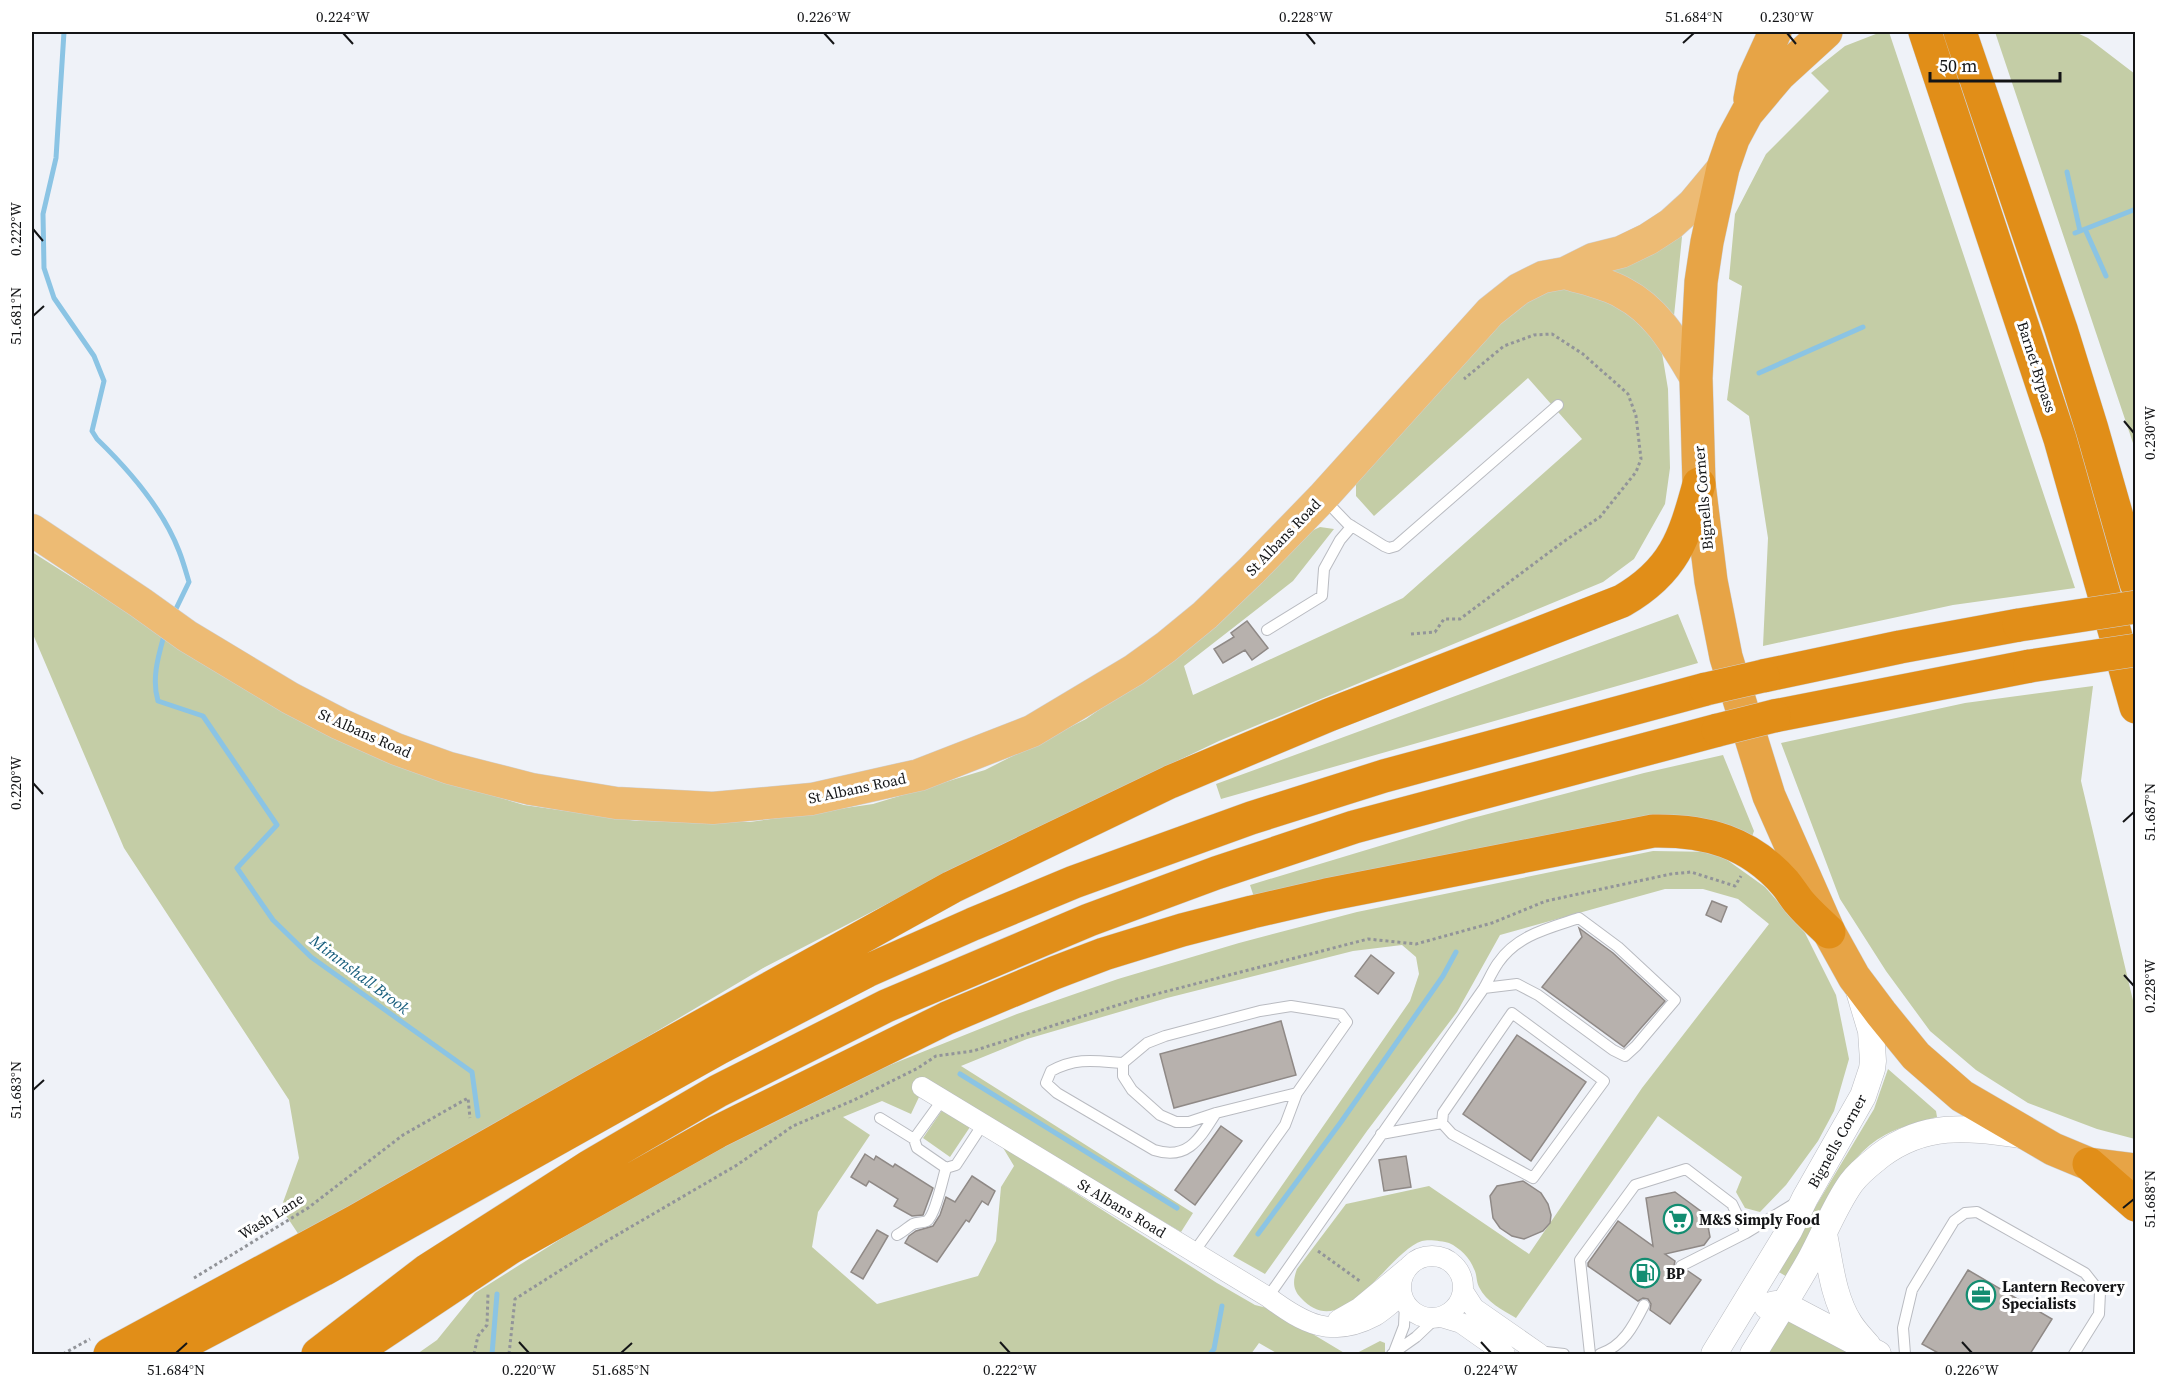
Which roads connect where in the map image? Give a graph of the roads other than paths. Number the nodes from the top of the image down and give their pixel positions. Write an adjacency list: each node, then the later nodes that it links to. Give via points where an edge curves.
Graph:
1 (1775, 32): 5 (highway, via 1754,78)
2 (1826, 32): 5 (highway, Bignells Corner, via 1779,75)
3 (1925, 32): 18 (highway, Barnet Bypass, via 2056,428)
4 (1960, 32): 14 (highway, via 2061,329)
5 (1747, 112): 6 (highway, Bignells Corner)
6 (1723, 168): 7 (main road, St Albans Road, via 1693,204 1656,234 1622,252 1593,259); 8 (highway, Bignells Corner, via 1701,282)
7 (1565, 273): 8 (main road, via 1622,292 1640,303 1665,329); 11 (main road, St Albans Road, via 1543,277 1519,289 1490,312)
8 (1696, 378): 10 (highway, Bignells Corner)
9 (1558, 405): 12 (lane, via 1396,546 1384,546)
10 (1699, 484): 19 (highway, Bignells Corner, via 1711,581 1726,657 1769,796); 52 (highway, via 1689,521 1671,560 1650,583 1622,601 1181,777 952,886 366,1215)
11 (1322, 498): 12 (lane); 13 (main road, St Albans Road, via 1205,615 1166,647 1032,731 919,774 812,799 713,808 616,803 531,789 449,768 396,749 290,698 187,636)
12 (1352, 526): 16 (lane, via 1324,569 1322,596)
13 (32, 530)
14 (2136, 583)
15 (2136, 607): 55 (highway, bridge, via 1900,647 1706,688 1384,776 1251,818 1074,882 867,971 719,1048 323,1270)
16 (1267, 630)
17 (2136, 650): 56 (highway, bridge, via 2030,666 1718,730 1354,827 1089,920 886,1006 718,1091 590,1166 426,1271)
18 (2136, 706)
19 (1829, 932): 20 (highway, Bignells Corner); 57 (highway, via 1762,861 1724,839 1681,830 1653,831 1326,895 1182,930 1104,954 947,1018 717,1132 510,1248)
20 (1854, 977): 31 (highway, Bignells Corner, via 1930,1070 1962,1096); 36 (street, Bignells Corner, via 1871,1031 1872,1069 1855,1113)
21 (1484, 988): 21 (lane, via 1498,962 1516,943 1579,918 1618,947 1675,1000 1624,1056 1517,984); 30 (lane)
22 (1123, 1063): 24 (lane, via 1147,1043 1165,1036 1260,1011 1291,1006 1341,1014 1347,1022); 26 (lane, via 1127,1083 1160,1115 1176,1122 1189,1122); 26 (lane, via 1080,1060 1064,1064 1051,1071 1046,1083 1057,1093 1166,1154 1185,1151 1194,1144)
23 (922, 1087): 25 (street, St Albans Road)
24 (1297, 1093): 26 (lane); 41 (lane, via 1285,1125)
25 (943, 1100): 29 (street, St Albans Road); 32 (lane)
26 (1216, 1113)
27 (880, 1118): 32 (lane)
28 (1442, 1123): 28 (lane, via 1443,1113 1512,1013 1604,1081 1533,1178 1452,1134); 30 (lane)
29 (983, 1124): 34 (lane, via 956,1166); 41 (street, St Albans Road)
30 (1381, 1134): 45 (lane)
31 (2028, 1135): 33 (highway, Bignells Corner); 39 (street, Bignells Corner, via 1945,1129 1896,1144 1852,1181)
32 (914, 1139): 34 (lane, via 917,1148)
33 (2089, 1164): 35 (highway, Bignells Corner); 37 (highway)
34 (946, 1168): 40 (lane, via 931,1217)
35 (2136, 1170)
36 (1805, 1198): 38 (lane); 50 (street, Bignells Corner)
37 (2136, 1204)
38 (1746, 1233): 42 (lane); 61 (lane, via 1732,1204 1686,1169 1635,1185 1580,1260)
39 (1824, 1234): 47 (street, Bignells Corner); 54 (street, via 1841,1306 1850,1324)
40 (897, 1235)
41 (1194, 1252): 45 (street, St Albans Road)
42 (1681, 1266)
43 (1407, 1268): 44 (street, via 1415,1260 1429,1256 1444,1258 1459,1271); 46 (street, via 1401,1280); 51 (street, via 1359,1308)
44 (1463, 1291): 49 (street, via 1454,1309); 53 (street, via 1474,1308)
45 (1268, 1297): 51 (street, St Albans Road, via 1287,1312)
46 (1403, 1300): 49 (street, via 1416,1314); 51 (street, via 1359,1322); 58 (lane, via 1404,1326)
47 (1783, 1304): 50 (street, via 1766,1306); 54 (street); 64 (street, Bignells Corner)
48 (1644, 1305): 62 (lane, via 1631,1331 1612,1350)
49 (1438, 1318): 58 (lane); 59 (street, via 1461,1323)
50 (1732, 1325): 63 (street, Bignells Corner)
51 (1322, 1328)
52 (101, 1346)
53 (1538, 1353): 60 (lane)
54 (1875, 1353)
55 (164, 1354)
56 (318, 1354)
57 (351, 1354)
58 (1393, 1354)
59 (1505, 1354)
60 (1564, 1354)
61 (1590, 1354)
62 (1600, 1354)
63 (1714, 1354)
64 (1753, 1354)
65 (1905, 1354): 66 (lane, via 1903,1328 1912,1290 1954,1221 1965,1213 1977,1212 2085,1273 2100,1292 2099,1314)
66 (2074, 1354)

